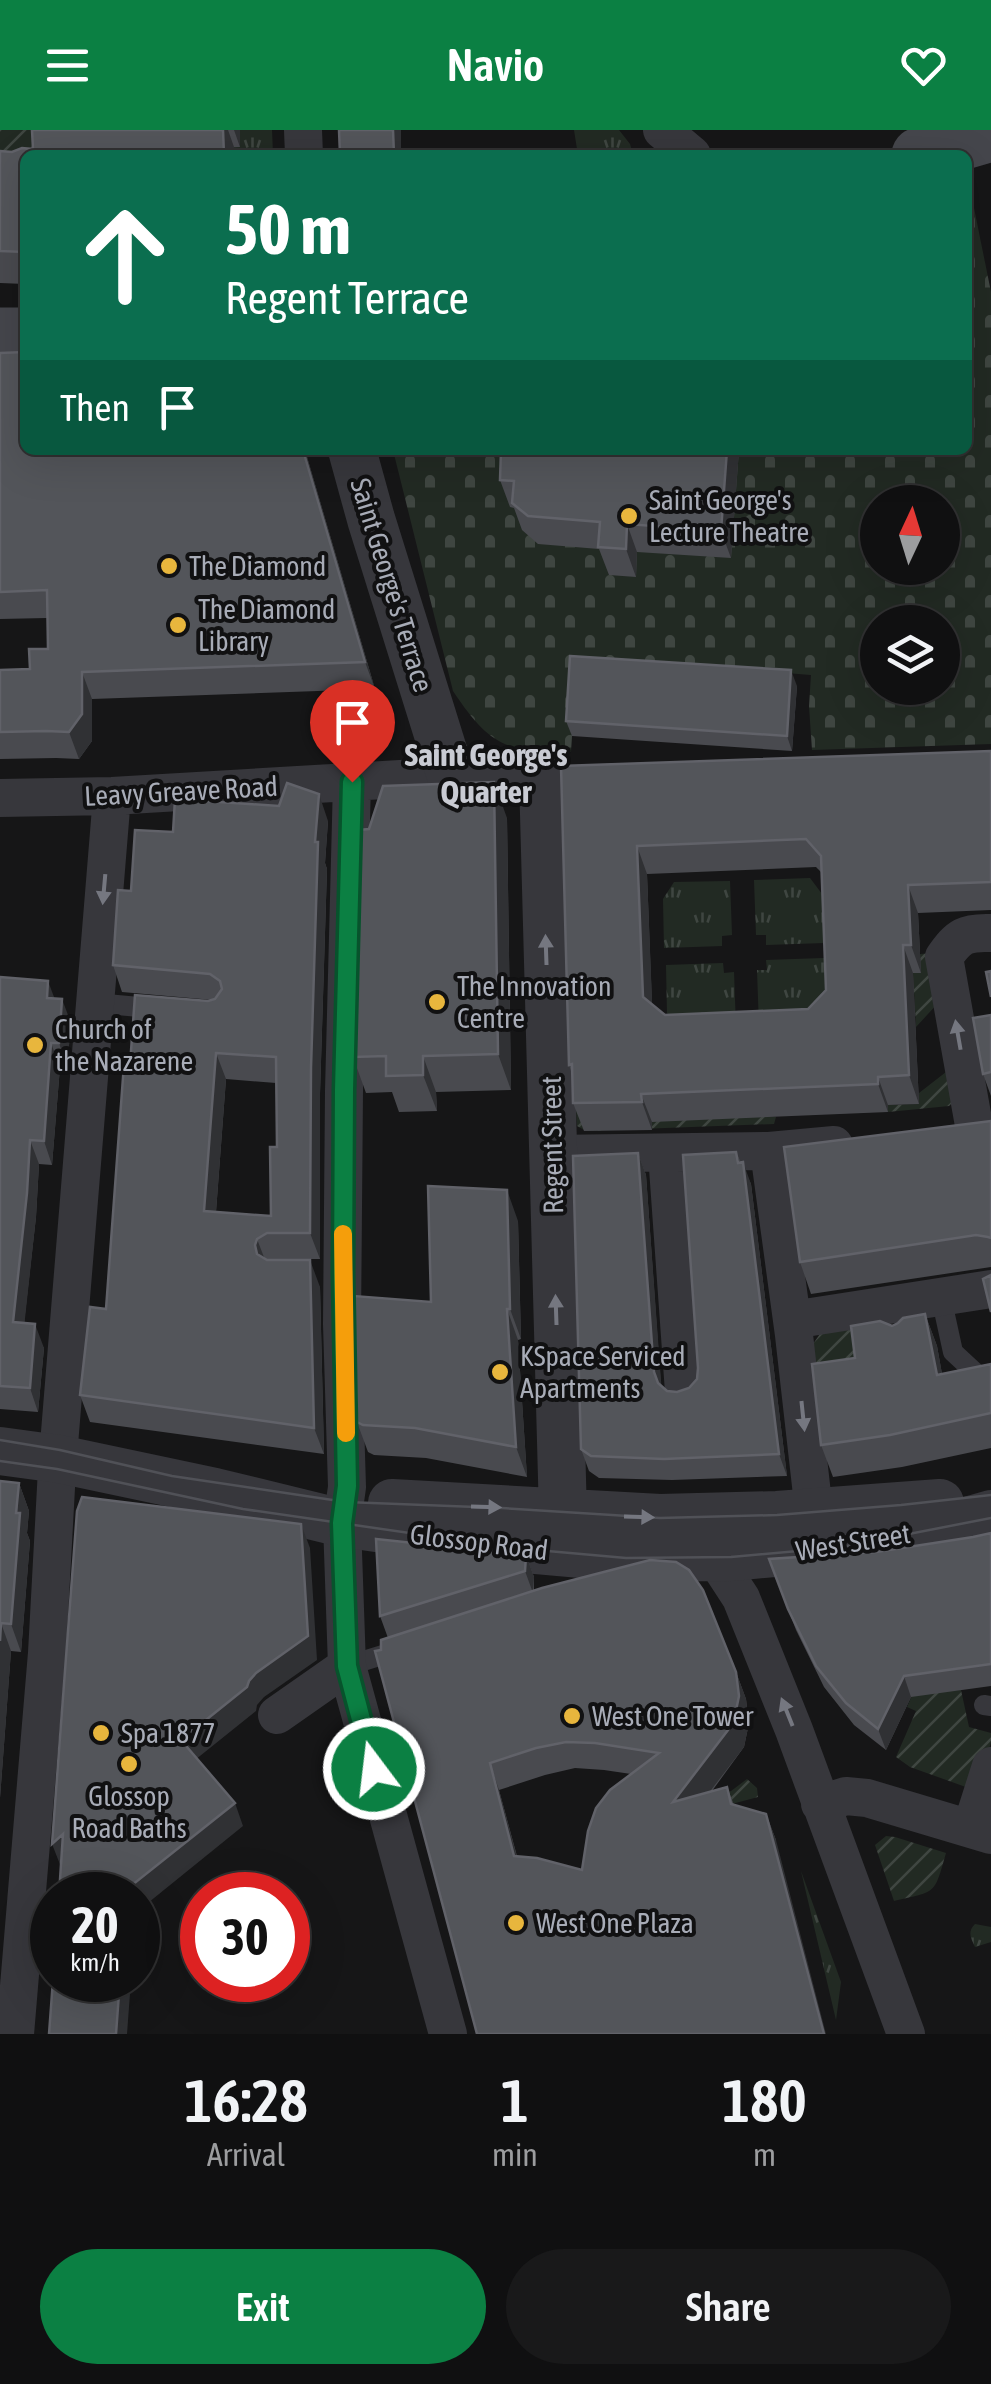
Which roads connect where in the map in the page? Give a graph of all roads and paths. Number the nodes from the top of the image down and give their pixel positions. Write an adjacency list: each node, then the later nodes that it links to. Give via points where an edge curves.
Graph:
1 (660, 130): 3 (street)
2 (989, 146): 4 (main road)
3 (686, 150)
4 (958, 150)
5 (353, 455): 6 (street, Saint George's Terrace)
6 (450, 776): 7 (street, Leavy Greave Road); 8 (street, Leavy Greave Road)
7 (542, 777): 18 (street, Regent Street, one-way to 7)
8 (352, 782): 9 (street, Leavy Greave Road); 29 (street, via 333,1273)
9 (112, 796): 10 (street, Leavy Greave Road); 12 (street, one-way to 12)
10 (0, 798)
11 (991, 933): 14 (street, one-way to 11, via 944,957 958,938)
12 (96, 992): 13 (lane); 26 (street)
13 (180, 1010)
14 (983, 1130): 15 (street)
15 (936, 1134)
16 (877, 1140): 17 (street)
17 (769, 1151): 19 (street); 22 (street, via 779,1272)
18 (552, 1154): 19 (street); 32 (street, Regent Street, one-way to 18)
19 (667, 1154): 24 (street)
20 (991, 1290): 21 (street)
21 (941, 1297): 22 (street, via 897,1314); 23 (lane, via 953,1352)
22 (792, 1320): 28 (street, one-way to 28)
23 (981, 1378)
24 (684, 1392)
25 (0, 1451): 26 (street, Glossop Road)
26 (59, 1459): 29 (street, Glossop Road); 39 (street, via 46,1653)
27 (991, 1500): 28 (street, West Street)
28 (814, 1512): 31 (street, West Street)
29 (344, 1513): 32 (street, Glossop Road, via 502,1508); 34 (street)
30 (991, 1514): 31 (street, West Street, via 782,1554)
31 (714, 1536): 32 (street, Glossop Road, via 660,1518); 37 (street, one-way to 31)
32 (563, 1545)
33 (415, 1645): 34 (lane)
34 (347, 1666): 35 (street); 41 (street)
35 (277, 1715)
36 (991, 1766): 38 (street)
37 (820, 1804): 38 (street, via 867,1798); 42 (street)
38 (981, 1832)
39 (11, 1936): 40 (street)
40 (14, 2034)
41 (448, 2034)
42 (906, 2034)

